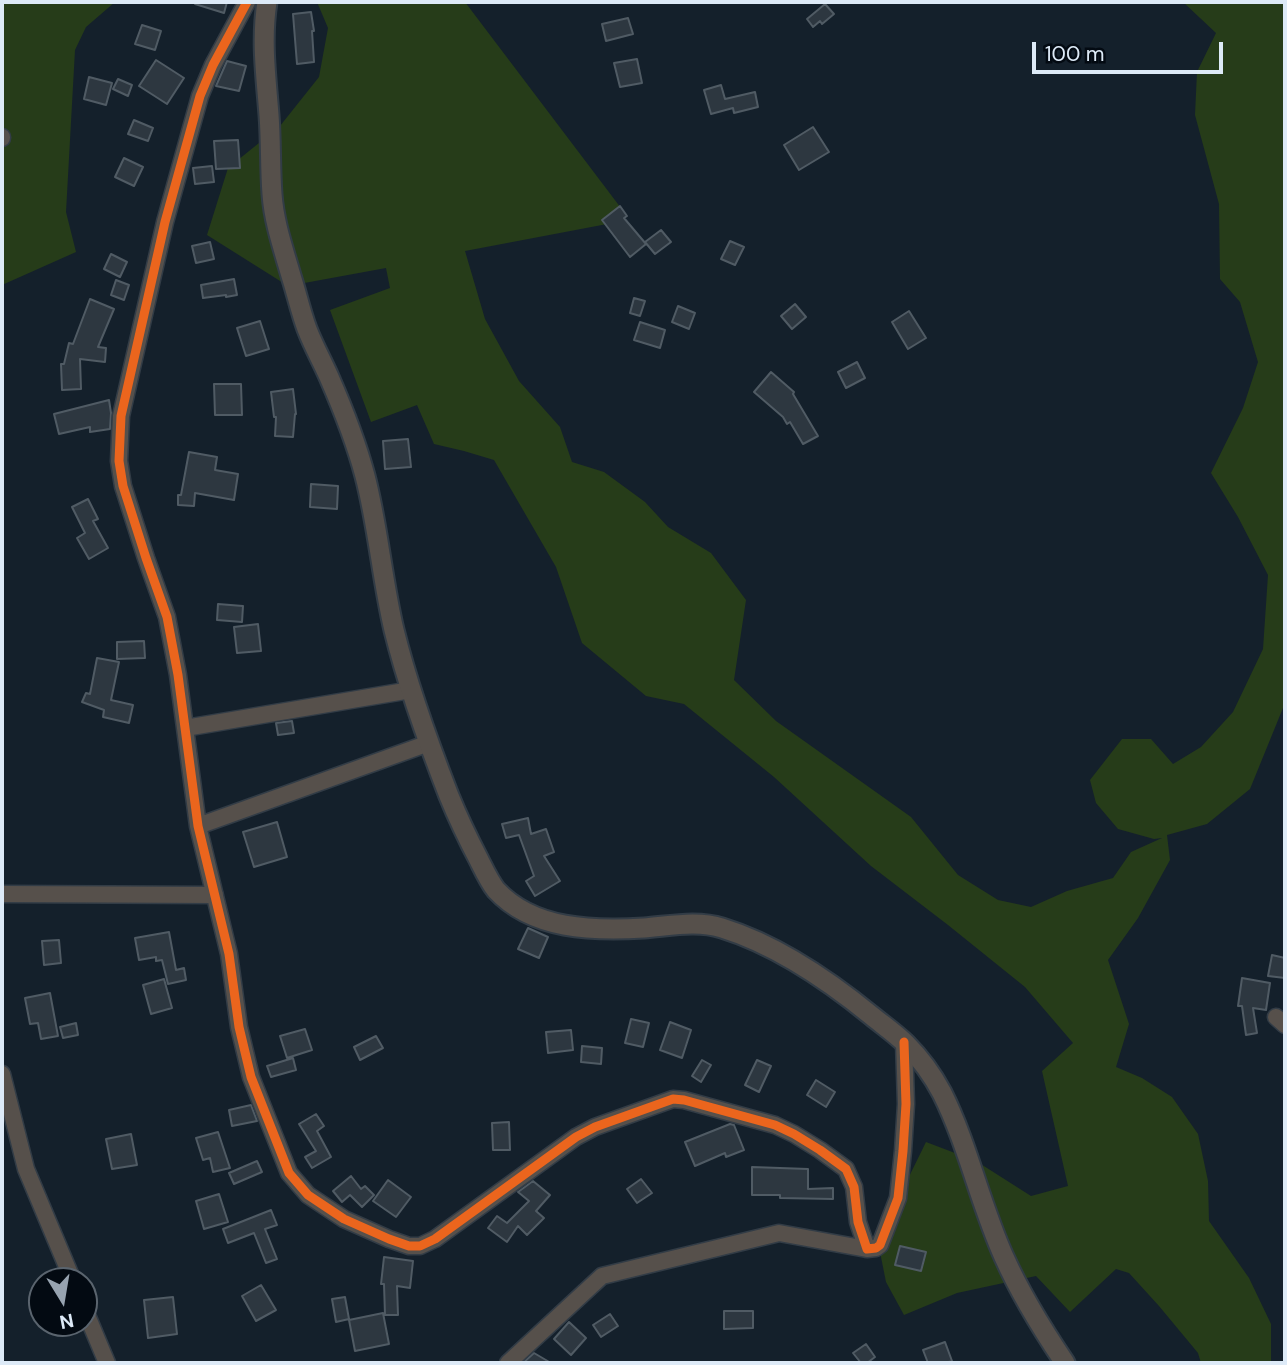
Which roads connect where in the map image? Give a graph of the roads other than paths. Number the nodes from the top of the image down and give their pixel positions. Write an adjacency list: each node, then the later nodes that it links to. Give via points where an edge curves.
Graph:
1 (247, 2): 4 (street, via 200,96 165,222 121,416 119,461 124,486 167,617)
2 (267, 2): 3 (street, via 263,46 276,223 307,329 350,428 365,477 394,629)
3 (411, 690): 4 (street); 5 (street)
4 (185, 729): 6 (street)
5 (429, 743): 6 (street); 9 (street, via 458,820 487,876 518,908 540,920 575,927 718,926 807,969)
6 (198, 826): 8 (street)
7 (2, 894): 8 (street)
8 (215, 895): 11 (street, via 251,1077 289,1173 308,1195 344,1219 389,1239 420,1246 576,1137 673,1100 684,1100 775,1125 846,1169)
9 (904, 1042): 11 (street, via 906,1104 898,1198 880,1245); 16 (street, via 942,1093 1003,1255 1032,1313)
10 (2, 1074): 12 (street, via 26,1169)
11 (867, 1249): 15 (street, via 779,1233 602,1276)
12 (67, 1267)
13 (96, 1337): 14 (street)
14 (107, 1363)
15 (508, 1363)
16 (1065, 1363)

